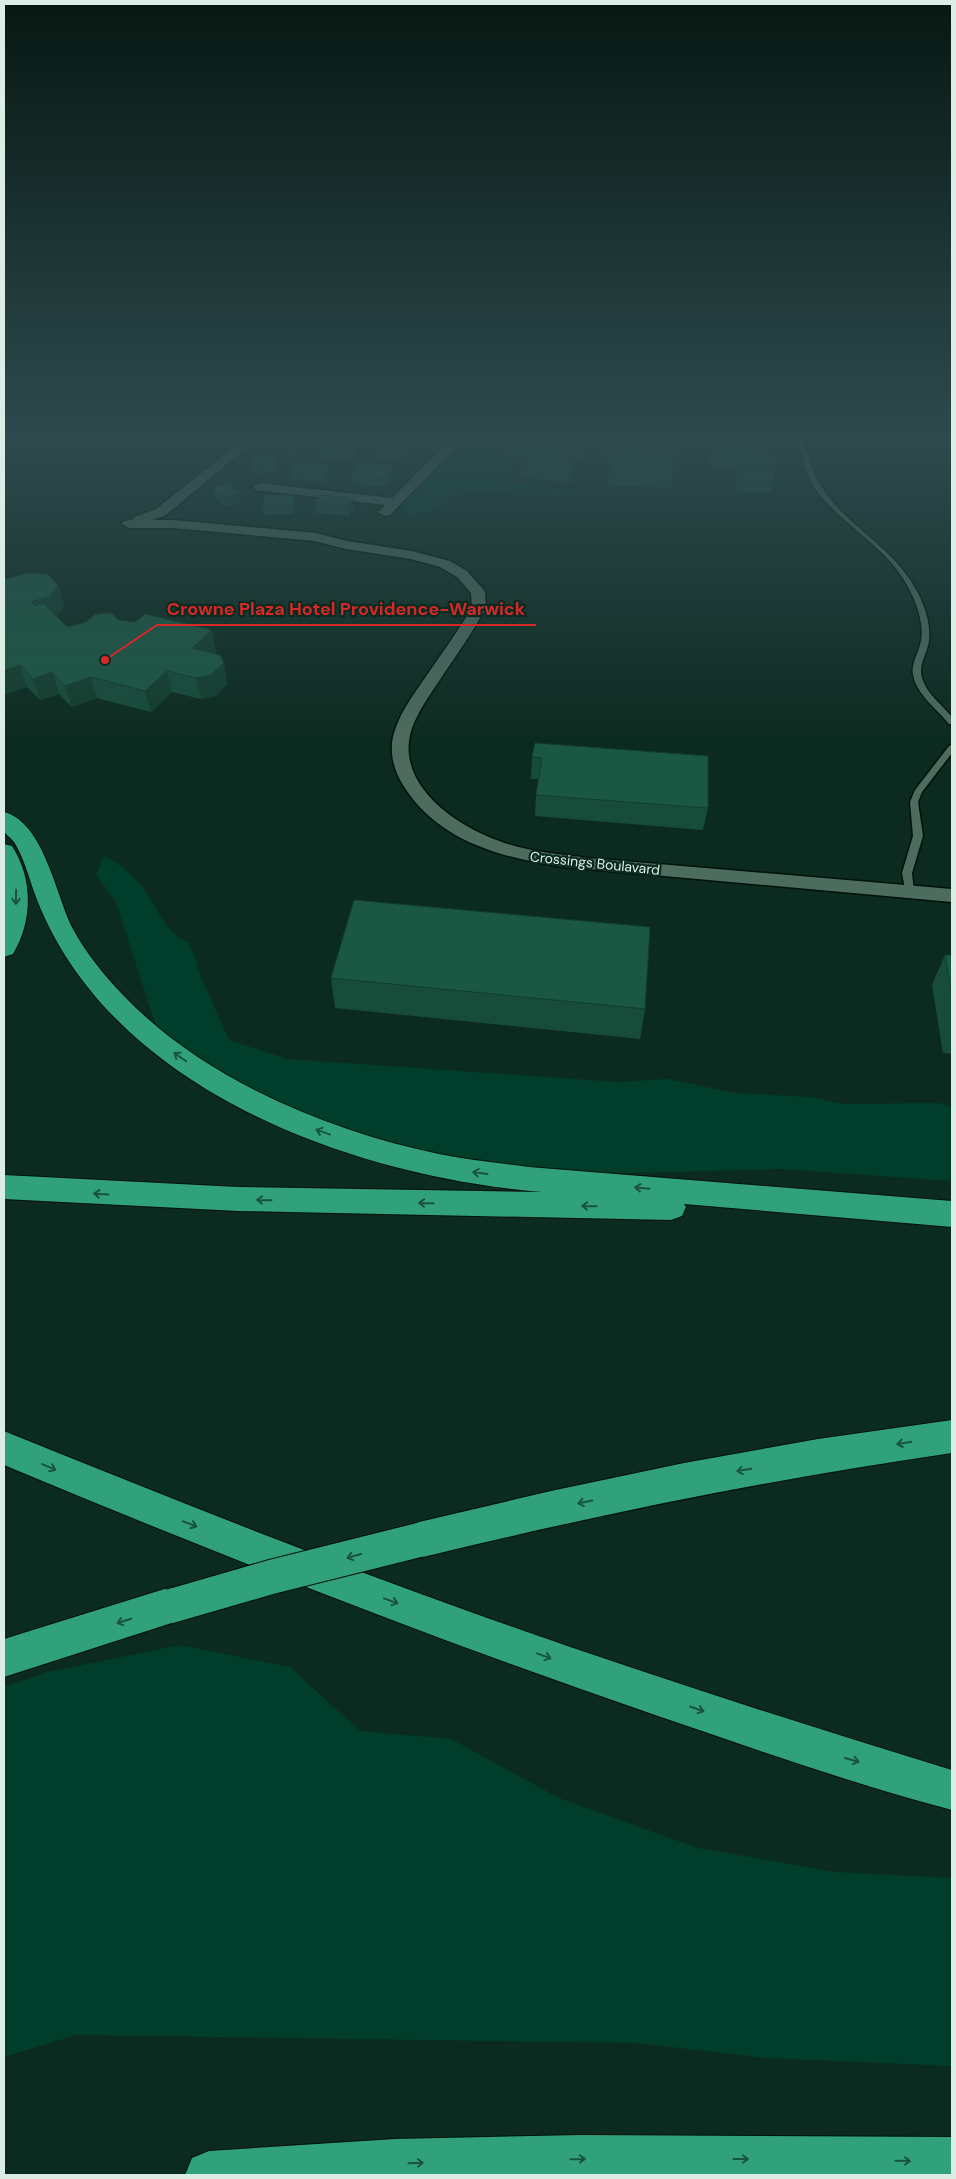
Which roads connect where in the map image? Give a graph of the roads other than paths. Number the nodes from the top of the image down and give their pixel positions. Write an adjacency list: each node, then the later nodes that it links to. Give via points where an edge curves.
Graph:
1 (226, 538): 7 (street, Crossings Boulavard, via 303,545 346,545 412,555 445,564 462,574 478,592 478,608 409,714 402,735 401,759 407,780 429,807 454,827 486,844 530,857 598,865)
2 (870, 538): 3 (lane, via 902,570 916,596 925,640 916,668 918,680)
3 (952, 722)
4 (952, 748): 7 (lane, via 914,802 918,836 907,873)
5 (4, 819): 11 (highway, one-way to 5, via 480,1173 377,1150 281,1115 208,1076 175,1054 148,1033 102,988 55,918 30,849 17,830)
6 (4, 851): 9 (highway, one-way to 9, via 14,873 17,899)
7 (908, 892): 8 (street, Crossings Boulavard)
8 (952, 896)
9 (4, 948)
10 (4, 1188): 11 (highway, one-way to 10, via 229,1199)
11 (952, 1215)
12 (952, 1436): 14 (highway, one-way to 14, bridge, via 657,1487 419,1540 271,1577)
13 (4, 1448): 15 (highway, one-way to 15, via 336,1581 490,1637 825,1752)
14 (4, 1658)
15 (952, 1790)
16 (952, 2162): 17 (highway, one-way to 16, via 626,2159)
17 (367, 2165): 18 (highway); 19 (highway)
18 (210, 2175)
19 (310, 2175)

